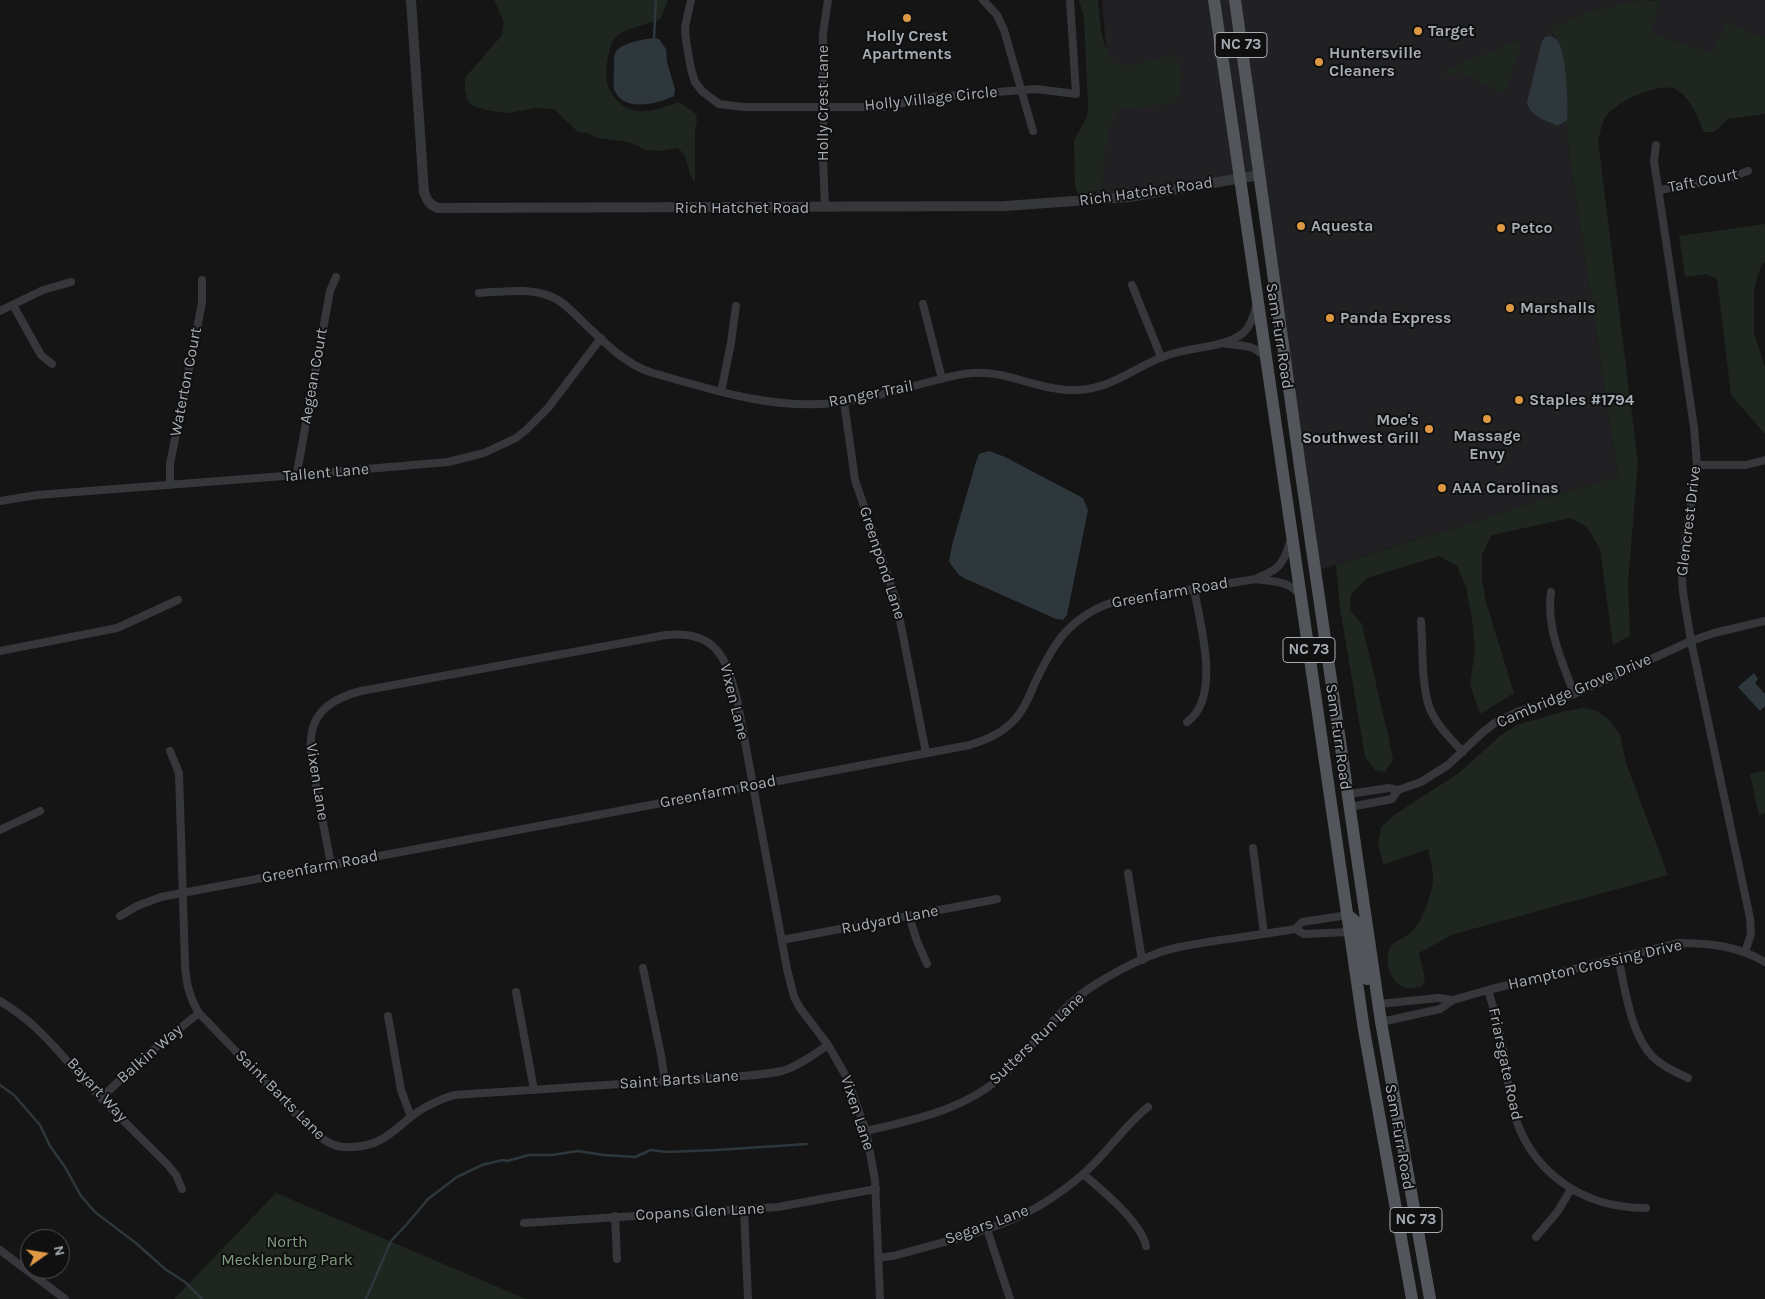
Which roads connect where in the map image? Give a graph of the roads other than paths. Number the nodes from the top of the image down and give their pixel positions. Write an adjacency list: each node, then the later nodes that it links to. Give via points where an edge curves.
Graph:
1 (411, 0): 16 (street, Rich Hatchet Road, via 424,192 431,206 451,210)
2 (691, 0): 9 (street, Holly Village Circle, via 685,27 688,54 695,82 710,97 719,104 744,107)
3 (828, 0): 9 (street, Holly Crest Lane, via 823,34)
4 (983, 0): 8 (street, via 1001,22)
5 (1070, 0): 8 (street, Holly Village Circle, via 1076,94 1036,89)
6 (1214, 0): 14 (main road, Sam Furr Road / NC 73)
7 (1235, 0): 13 (main road, Sam Furr Road / NC 73)
8 (1021, 91): 9 (street, Holly Village Circle, via 934,97 882,107); 10 (street)
9 (823, 107): 16 (street, Holly Crest Lane)
10 (1033, 131)
11 (1656, 145): 15 (street, Glencrest Drive, via 1654,161)
12 (1748, 171): 15 (street, Taft Court, via 1729,178)
13 (1260, 175): 14 (street, Rich Hatchet Road); 58 (main road, Sam Furr Road / NC 73)
14 (1240, 178): 16 (street, Rich Hatchet Road, via 1129,197 1073,202 947,208); 22 (main road, Sam Furr Road / NC 73)
15 (1659, 190): 36 (street, Glencrest Drive)
16 (825, 207)
17 (336, 277): 37 (street, Aegean Court, via 330,291)
18 (202, 280): 38 (street, Waterton Court, via 202,303 170,464)
19 (71, 282): 24 (street, via 51,287)
20 (1132, 285): 29 (street)
21 (479, 293): 27 (street, Ranger Trail, via 523,291 552,296)
22 (1258, 300): 28 (street, Ranger Trail, via 1249,327); 30 (main road, Sam Furr Road / NC 73)
23 (923, 304): 32 (street)
24 (13, 305): 26 (street); 31 (street, via 42,356)
25 (736, 306): 33 (street)
26 (0, 312)
27 (601, 338): 33 (street, Ranger Trail, via 636,367); 37 (street, Tallent Lane, via 548,408 516,438 495,449 448,462)
28 (1222, 343): 29 (street, Ranger Trail); 30 (street, Ranger Trail, via 1248,345)
29 (1161, 358): 32 (street, Ranger Trail, via 1115,382 1071,391 989,373)
30 (1267, 360): 40 (main road, Sam Furr Road / NC 73)
31 (52, 364)
32 (942, 378): 34 (street, Ranger Trail)
33 (721, 392): 34 (street, Ranger Trail, via 789,403)
34 (844, 402): 55 (street, Greenpond Lane, via 855,480 896,600)
35 (1765, 460): 36 (street, via 1746,465)
36 (1697, 465): 48 (street, Glencrest Drive, via 1684,542 1682,577)
37 (297, 476): 38 (street, Tallent Lane)
38 (170, 485): 39 (street, Tallent Lane, via 37,495)
39 (0, 501)
40 (1292, 534): 41 (street, Greenfarm Road, via 1278,567); 44 (main road, Sam Furr Road / NC 73)
41 (1256, 579): 42 (street, Greenfarm Road); 44 (street, Greenfarm Road, via 1288,584)
42 (1194, 589): 52 (street, via 1207,675 1200,707); 55 (street, Greenfarm Road, via 1113,602 1093,610 1074,623 1056,642 1025,704 1010,724 977,743)
43 (1550, 592): 51 (street, via 1552,630)
44 (1302, 598): 50 (main road, Sam Furr Road / NC 73)
45 (178, 600): 49 (street, via 117,628)
46 (1421, 621): 54 (street, via 1425,687 1430,709)
47 (1765, 622): 48 (street, Cambridge Grove Drive)
48 (1691, 641): 51 (street, Cambridge Grove Drive); 74 (street, Glencrest Drive, via 1750,918 1751,934)
49 (0, 648)
50 (1309, 651): 59 (main road, via 1340,797); 67 (main road, Sam Furr Road / NC 73)
51 (1574, 694): 54 (street, Cambridge Grove Drive, via 1519,711 1496,722)
52 (1187, 722)
53 (170, 751): 65 (street, Saint Barts Lane, via 179,773)
54 (1463, 752): 57 (street, Cambridge Grove Drive, via 1435,774)
55 (926, 753): 56 (street, Greenfarm Road)
56 (752, 786): 63 (street, Greenfarm Road); 63 (street, Vixen Lane, via 730,673 718,651 708,642 688,634 619,643 361,692 328,706 315,723 309,740); 73 (street, Vixen Lane)
57 (1398, 790): 58 (street, Cambridge Grove Drive, via 1389,788); 59 (street, Cambridge Grove Drive, via 1392,799)
58 (1349, 794): 59 (main road, Sam Furr Road / NC 73)
59 (1350, 807): 84 (main road, Sam Furr Road / NC 73)
60 (40, 811): 61 (street)
61 (0, 830)
62 (1253, 848): 72 (street)
63 (331, 864): 65 (street, Greenfarm Road)
64 (1128, 873): 76 (street)
65 (184, 893): 68 (street, Greenfarm Road, via 150,901); 85 (street, Saint Barts Lane, via 186,981)
66 (997, 899): 69 (street, Rudyard Lane)
67 (1348, 915): 70 (street, Sutters Run Lane, via 1302,922); 71 (main road, Sam Furr Road / NC 73); 91 (main road, via 1358,927)
68 (120, 916)
69 (909, 916): 73 (street, Rudyard Lane); 78 (street)
70 (1295, 929): 71 (street, Sutters Run Lane, via 1304,934); 72 (street, Sutters Run Lane)
71 (1349, 932): 115 (main road, Sam Furr Road / NC 73)
72 (1264, 934): 76 (street, Sutters Run Lane, via 1186,946)
73 (782, 940): 88 (street, Vixen Lane, via 794,996)
74 (1745, 952): 75 (street, Hampton Crossing Drive, via 1706,943 1679,943); 77 (street, Hampton Crossing Drive)
75 (1618, 957): 80 (street, Hampton Crossing Drive); 89 (street, via 1634,1022 1643,1043 1658,1061)
76 (1142, 960): 96 (street, Sutters Run Lane, via 1113,974 1077,998 1056,1016 1006,1073 977,1096 958,1105)
77 (1765, 962)
78 (927, 964)
79 (643, 968): 90 (street)
80 (1488, 990): 82 (street, Hampton Crossing Drive); 99 (street, Friarsgate Road, via 1520,1131 1540,1163)
81 (516, 992): 92 (street)
82 (1453, 1000): 84 (street, Hampton Crossing Drive, via 1438,998); 87 (street, Hampton Crossing Drive, via 1440,1009)
83 (0, 1001): 93 (street, Bayart Way, via 44,1034)
84 (1379, 1004): 87 (main road, Sam Furr Road / NC 73)
85 (199, 1013): 93 (street, Balkin Way); 95 (street, Saint Barts Lane, via 327,1142 349,1147 374,1144)
86 (388, 1016): 95 (street, via 401,1090)
87 (1381, 1022): 91 (main road, Sam Furr Road / NC 73)
88 (828, 1045): 90 (street, Saint Barts Lane, via 782,1070); 96 (street, Vixen Lane, via 847,1078)
89 (1688, 1078)
90 (665, 1082): 92 (street, Saint Barts Lane)
91 (1392, 1086): 116 (main road, Sam Furr Road / NC 73)
92 (534, 1090): 95 (street, Saint Barts Lane, via 454,1095 430,1104)
93 (102, 1097): 100 (street, Bayart Way, via 168,1165)
94 (1148, 1107): 97 (street, Segars Lane)
95 (411, 1117)
96 (866, 1131): 98 (street, Vixen Lane)
97 (1083, 1174): 105 (street, Segars Lane, via 1024,1214); 107 (street, via 1137,1226)
98 (876, 1189): 102 (street, Copans Glen Lane, via 800,1204); 109 (street, Vixen Lane)
99 (1571, 1189): 101 (street, Friarsgate Road, via 1615,1206); 106 (street)
100 (182, 1190)
101 (1646, 1208)
102 (744, 1210): 103 (street, Copans Glen Lane); 112 (street)
103 (615, 1216): 104 (street, Copans Glen Lane); 110 (street)
104 (524, 1223)
105 (987, 1229): 109 (street, Segars Lane); 114 (street)
106 (1536, 1237)
107 (1146, 1246)
108 (0, 1250): 111 (street)
109 (878, 1258): 113 (street, Vixen Lane)
110 (617, 1259)
111 (65, 1299)
112 (748, 1299)
113 (880, 1299)
114 (1010, 1299)
115 (1412, 1299)
116 (1430, 1299)

